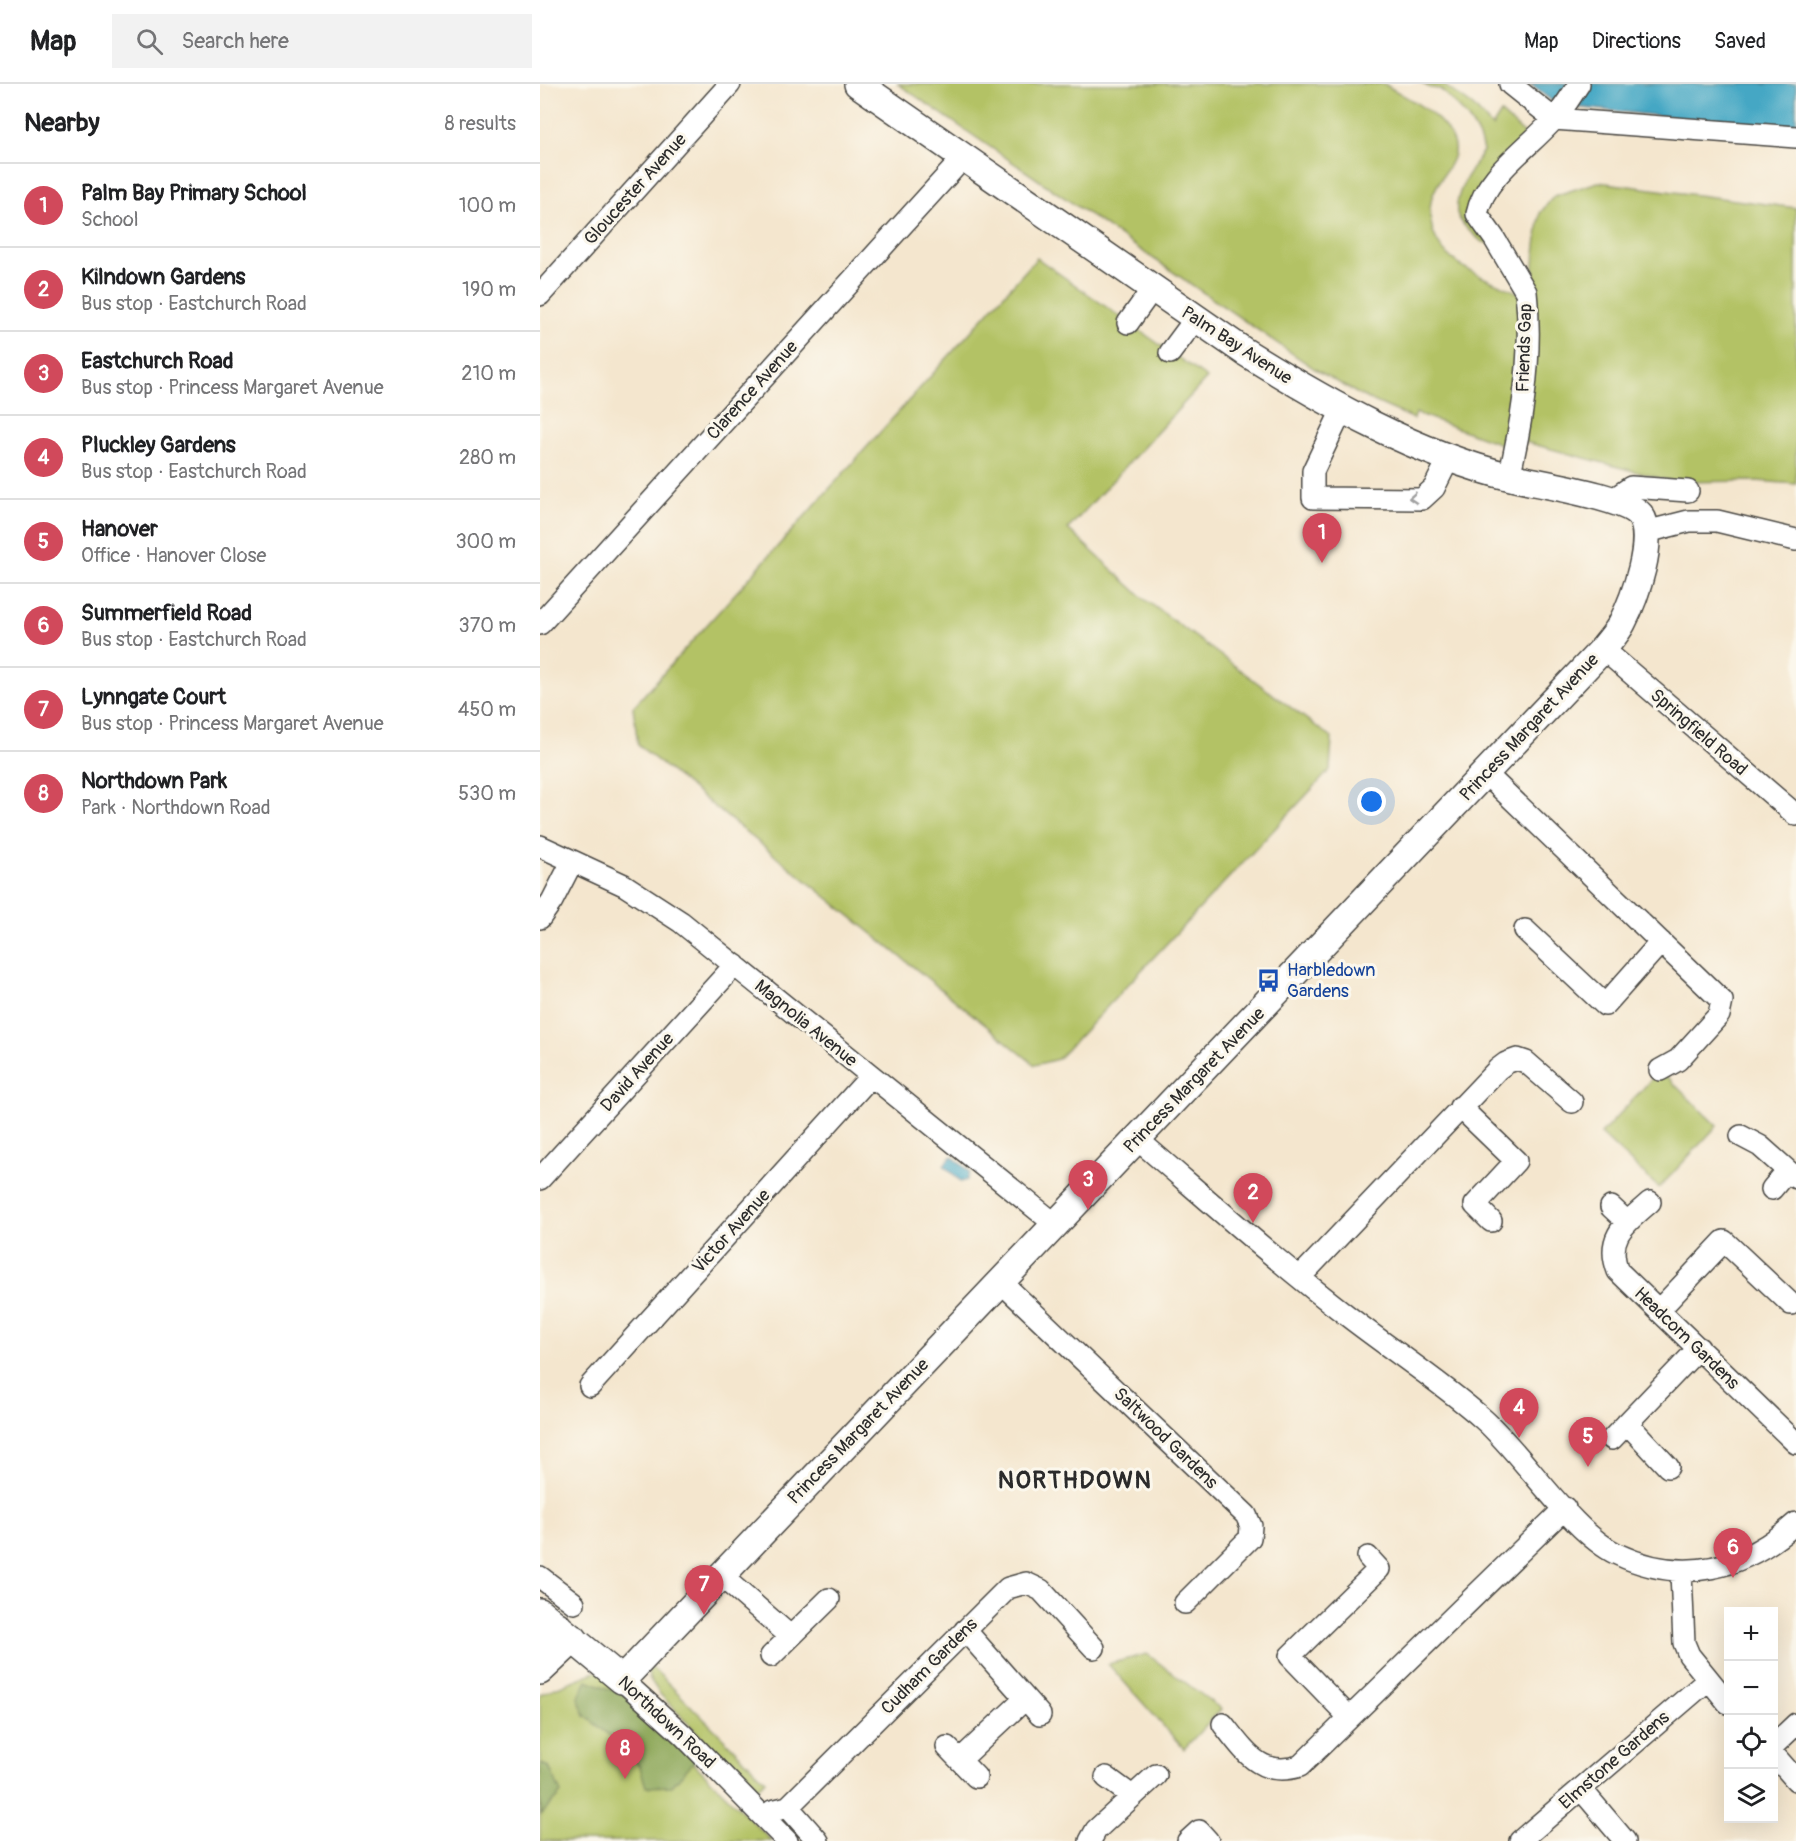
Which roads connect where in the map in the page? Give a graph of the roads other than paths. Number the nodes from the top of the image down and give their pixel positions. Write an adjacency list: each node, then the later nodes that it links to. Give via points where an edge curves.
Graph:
1 (730, 84): 9 (street, Gloucester Avenue)
2 (858, 84): 7 (main road, Palm Bay Avenue)
3 (1510, 84): 5 (street)
4 (1579, 84): 5 (street)
5 (1554, 119): 6 (street); 15 (street, Friends Gap, via 1489,186 1477,214 1526,292 1528,350)
6 (1796, 136)
7 (964, 157): 8 (main road, Palm Bay Avenue); 20 (street, Clarence Avenue)
8 (1153, 288): 10 (main road, Palm Bay Avenue); 11 (street)
9 (540, 295)
10 (1196, 318): 12 (street); 13 (main road, Palm Bay Avenue, via 1303,388)
11 (1128, 323)
12 (1170, 353)
13 (1343, 408): 14 (main road, Palm Bay Avenue); 14 (street, one-way to 13, via 1434,488 1422,499 1313,498 1313,471)
14 (1449, 458): 15 (main road, Palm Bay Avenue)
15 (1509, 477): 17 (main road, Palm Bay Avenue)
16 (1688, 491): 17 (street, via 1631,487)
17 (1612, 500): 18 (main road, Palm Bay Avenue, via 1632,507)
18 (1646, 532): 19 (street, via 1689,521 1717,521); 21 (main road, Princess Margaret Avenue, via 1634,599 1621,626)
19 (1796, 540)
20 (540, 624)
21 (1603, 649): 22 (main road, Princess Margaret Avenue); 23 (street, Springfield Road)
22 (1486, 774): 28 (street); 35 (main road, Princess Margaret Avenue)
23 (1796, 815)
24 (540, 846): 25 (street, Magnolia Avenue)
25 (572, 862): 26 (street); 29 (street, Magnolia Avenue, via 656,904)
26 (540, 918)
27 (1525, 930): 28 (street, via 1605,1005)
28 (1660, 942): 30 (street, via 1722,1001 1719,1015 1678,1060)
29 (735, 965): 31 (street, Magnolia Avenue); 37 (street, David Avenue)
30 (1660, 1070)
31 (871, 1076): 43 (street, Magnolia Avenue); 49 (street, Victor Avenue)
32 (1572, 1102): 33 (street, via 1563,1081 1517,1059 1498,1069)
33 (1460, 1107): 41 (street, via 1516,1161 1475,1205); 44 (street)
34 (1741, 1136): 36 (street, via 1760,1146)
35 (1137, 1139): 43 (main road, Princess Margaret Avenue); 44 (street)
36 (1792, 1175): 38 (street)
37 (540, 1179)
38 (1772, 1189)
39 (1650, 1202): 42 (street, Headcorn Gardens)
40 (1611, 1207): 42 (street)
41 (1491, 1221)
42 (1628, 1222): 47 (street, Headcorn Gardens, via 1612,1244 1612,1256 1618,1271)
43 (1055, 1224): 45 (main road, Princess Margaret Avenue)
44 (1300, 1277): 54 (street, via 1484,1419)
45 (1001, 1282): 58 (main road, Princess Margaret Avenue); 61 (street, Saltwood Gardens, via 1246,1515 1251,1526 1250,1538)
46 (1791, 1304): 47 (street, via 1724,1241)
47 (1659, 1310): 48 (street, Headcorn Gardens)
48 (1699, 1348): 50 (street); 52 (street, Headcorn Gardens)
49 (590, 1385)
50 (1627, 1423): 51 (street); 53 (street)
51 (1612, 1439)
52 (1796, 1443)
53 (1668, 1467)
54 (1565, 1508): 57 (street, via 1589,1534 1615,1553 1646,1565); 74 (street)
55 (1796, 1522): 57 (street, via 1762,1549 1737,1562)
56 (1368, 1557): 74 (street, via 1379,1569 1290,1656)
57 (1682, 1572): 70 (street, via 1684,1643)
58 (720, 1575): 65 (street); 69 (main road, Princess Margaret Avenue)
59 (540, 1577): 62 (street)
60 (829, 1599): 65 (street)
61 (1185, 1603)
62 (574, 1604)
63 (553, 1630): 68 (main road); 69 (main road, Northdown Road)
64 (965, 1630): 66 (street, Cudham Gardens, via 1008,1588 1026,1583 1041,1590); 72 (street); 85 (street, Cudham Gardens)
65 (790, 1636): 67 (street)
66 (1094, 1648)
67 (771, 1656)
68 (540, 1671)
69 (622, 1680): 86 (street, Northdown Road)
70 (1708, 1680): 71 (street); 83 (street, Elmstone Gardens)
71 (1724, 1698)
72 (1025, 1699): 73 (street); 80 (street, via 953,1754)
73 (1040, 1715)
74 (1349, 1717): 75 (street, via 1300,1766 1283,1771 1237,1756)
75 (1223, 1724)
76 (1796, 1724): 77 (street)
77 (1778, 1740)
78 (1778, 1760): 82 (street)
79 (1156, 1776): 84 (street)
80 (976, 1777)
81 (1106, 1777): 84 (street)
82 (1796, 1780)
83 (1581, 1789): 92 (street, Elmstone Gardens); 93 (street)
84 (1132, 1796): 89 (street, via 1096,1830)
85 (788, 1807): 86 (street, Cudham Gardens); 88 (street)
86 (765, 1817): 87 (street, Northdown Road)
87 (787, 1841)
88 (818, 1841)
89 (1090, 1841)
90 (1188, 1841): 91 (street, via 1199,1831)
91 (1208, 1841)
92 (1520, 1841)
93 (1625, 1841)

